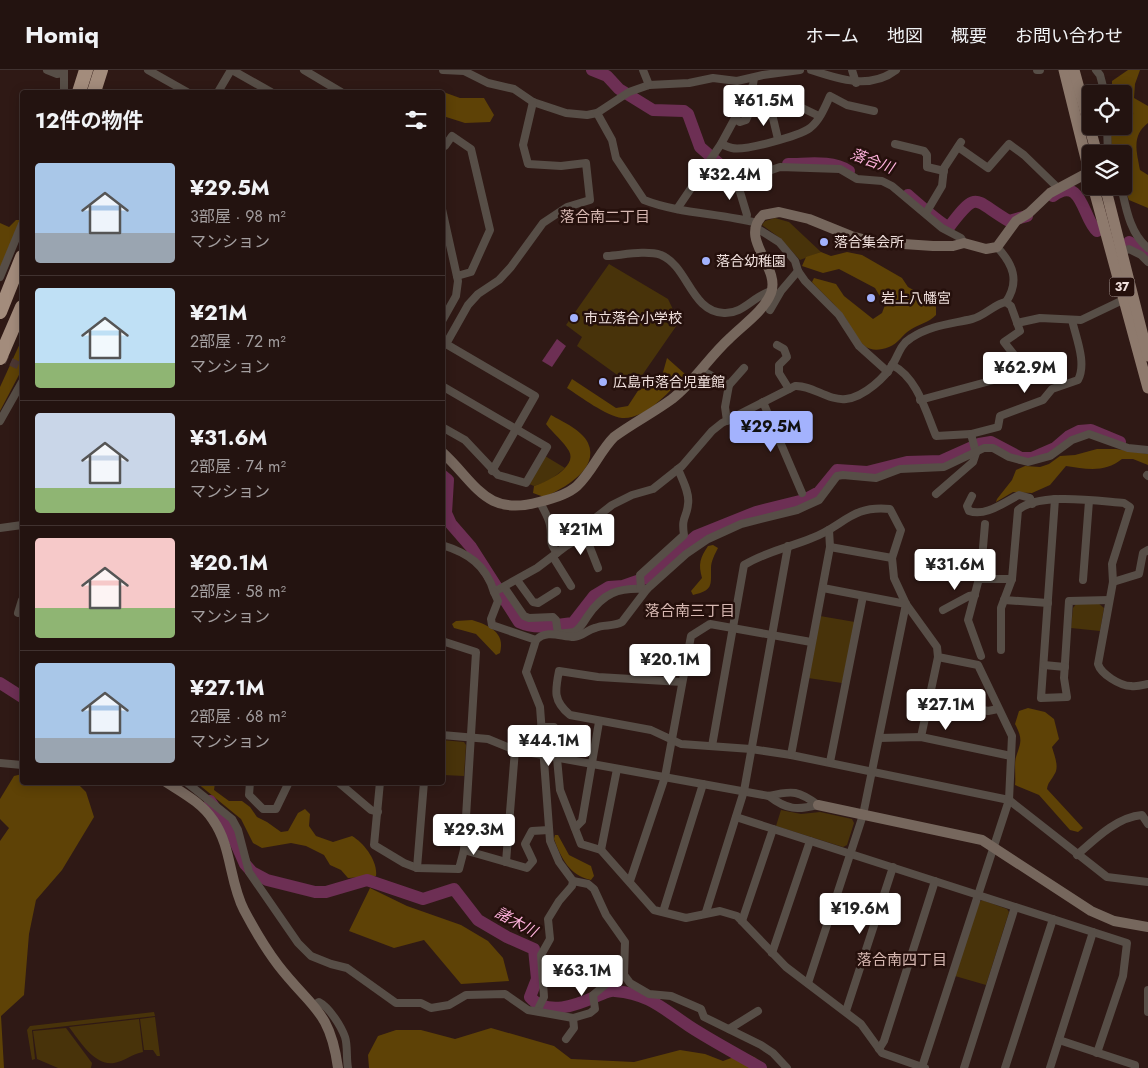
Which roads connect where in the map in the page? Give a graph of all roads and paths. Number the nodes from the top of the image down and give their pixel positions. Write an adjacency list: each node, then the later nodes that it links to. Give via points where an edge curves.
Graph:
1 (47, 70): 16 (street, via 57,74)
2 (86, 70): 22 (highway)
3 (101, 70): 23 (highway)
4 (148, 70): 24 (street)
5 (232, 70): 25 (street); 26 (street)
6 (304, 70): 27 (street)
7 (443, 70): 30 (street, via 464,71 488,83 514,90)
8 (644, 70): 19 (street)
9 (800, 70): 17 (street)
10 (811, 70): 18 (street)
11 (852, 70): 18 (street)
12 (896, 70): 18 (street, via 890,75)
13 (1064, 70): 39 (main road)
14 (1074, 70): 40 (main road)
15 (1096, 70): 20 (street)
16 (64, 72): 21 (street)
17 (754, 78): 19 (street, via 737,81 713,78 688,84); 35 (street)
18 (856, 83)
19 (649, 85): 33 (street, via 626,94)
20 (1103, 85)
21 (64, 90)
22 (80, 90)
23 (95, 90)
24 (175, 90)
25 (219, 90)
26 (267, 90)
27 (338, 90)
28 (794, 95): 34 (street, via 796,105)
29 (756, 98): 35 (street, via 746,120 740,122)
30 (533, 102): 33 (street, via 566,113); 91 (street, via 523,146 528,164 561,166 586,163 590,200 567,207 544,223 499,280 468,305 446,344 535,396)
31 (771, 110): 36 (street)
32 (874, 112): 34 (street, via 847,105 830,96)
33 (597, 113): 50 (street, via 612,140 616,158 644,200)
34 (820, 116): 36 (street, via 809,128)
35 (735, 119): 37 (street)
36 (778, 139): 37 (street, via 742,148)
37 (721, 144): 44 (street)
38 (895, 144): 42 (street, via 924,151 927,167)
39 (1083, 145)
40 (1095, 145)
41 (445, 146): 64 (street, via 452,136 471,149 490,230 471,272)
42 (944, 170): 46 (street, via 959,144 988,168 1009,144); 51 (street, via 942,186)
43 (1082, 177): 46 (street)
44 (697, 181): 45 (street, via 724,173); 50 (street)
45 (737, 182): 51 (street, via 780,167 840,169 857,179 882,181); 52 (street)
46 (1057, 187): 57 (street, via 1016,221)
47 (1096, 195): 59 (main road, 37)
48 (1107, 195): 59 (main road, 37)
49 (1124, 195): 58 (street, via 1134,232)
50 (677, 209): 52 (street)
51 (926, 213): 56 (street)
52 (746, 220): 54 (street)
53 (445, 222): 64 (street)
54 (756, 225): 56 (street, via 763,215 779,212 809,218 874,242 933,246); 63 (street, via 779,242 795,261); 66 (street, via 755,237)
55 (20, 229): 65 (street)
56 (964, 243): 57 (street, via 986,249)
57 (997, 247): 68 (street, via 1011,264 1014,285)
58 (1148, 248)
59 (1117, 254): 62 (street, via 1129,249); 67 (main road, 37); 76 (main road, 37)
60 (607, 256): 66 (street, via 652,254 668,259 698,299 715,312 732,313 764,293)
61 (20, 262): 70 (highway)
62 (1148, 262)
63 (798, 271): 66 (street); 79 (street, via 839,315 859,346)
64 (457, 276): 72 (street, via 456,296)
65 (0, 277)
66 (775, 290): 69 (street); 80 (street)
67 (1125, 299): 73 (street, via 1089,318); 83 (main road, 37)
68 (1006, 302): 74 (street); 79 (street, via 972,319 938,325 911,338 900,348)
69 (770, 310)
70 (0, 312)
71 (20, 312): 77 (highway)
72 (445, 316)
73 (1072, 320): 74 (street, via 1040,318); 92 (street, via 1082,373 1078,380 1052,390 1043,400 1000,416 998,427)
74 (1017, 323): 86 (street, via 1020,331 1004,342 1015,356 1016,374)
75 (777, 345): 85 (street, via 784,349 787,357 779,365 779,373)
76 (1148, 356)
77 (0, 358)
78 (744, 368): 81 (street)
79 (890, 368): 85 (street, via 872,386 845,399 802,385); 86 (street, via 906,376)
80 (701, 370): 81 (street); 103 (street, via 672,399 614,437 578,485 569,492)
81 (729, 385): 89 (street, via 725,407)
82 (20, 386): 88 (street)
83 (1148, 388)
84 (445, 389): 91 (street)
85 (789, 389): 87 (street)
86 (920, 400): 92 (street, via 936,436)
87 (763, 402): 89 (street); 98 (street)
88 (0, 421)
89 (727, 421): 96 (street, via 712,431)
90 (445, 429): 97 (street, via 464,440)
91 (516, 429): 97 (street); 97 (street, via 547,447 526,483)
92 (971, 434): 93 (street)
93 (975, 449): 94 (street, via 994,448 1009,457 1028,462 1050,456 1072,440 1089,434 1128,448); 99 (street, via 973,462); 122 (street, via 944,467 900,469 876,478 837,476 820,500 797,510 741,524 708,539)
94 (1148, 450)
95 (445, 455): 103 (street, via 471,485 490,500 514,507)
96 (678, 469): 109 (street, via 653,488 612,505 594,519); 122 (street, via 688,494 682,522 684,535 640,575)
97 (492, 471)
98 (802, 494)
99 (936, 494)
100 (972, 496): 104 (street, via 968,506 969,511 975,513 1003,505 1019,495 1030,498)
101 (1054, 499): 102 (street); 104 (street); 131 (street)
102 (1089, 501): 120 (street); 121 (street, via 1124,503 1130,507 1112,564)
103 (540, 502): 114 (street, via 551,526 551,545)
104 (1032, 504): 118 (street, via 1018,510)
105 (985, 524): 117 (street)
106 (20, 525): 107 (street)
107 (0, 528)
108 (829, 530): 111 (street); 112 (street); 115 (street, via 851,515 872,508 890,509 901,530)
109 (585, 535): 114 (street); 116 (street)
110 (445, 546): 125 (street, via 476,560)
111 (788, 546): 137 (street, via 762,554 744,565); 138 (street)
112 (830, 547): 115 (street); 124 (street)
113 (1148, 550): 121 (street, via 1143,553 1139,574)
114 (555, 555): 119 (street); 123 (street)
115 (892, 558): 132 (street, via 894,578)
116 (598, 568)
117 (980, 579): 118 (street); 127 (street)
118 (1012, 579): 129 (street)
119 (517, 580): 125 (street); 126 (street, via 533,602 538,603)
120 (1083, 580)
121 (1113, 582): 130 (street)
122 (642, 585): 136 (street, via 608,595 597,603 575,631); 136 (street, via 622,622 616,626 598,626 573,638)
123 (571, 586)
124 (822, 588): 128 (street); 141 (street)
125 (499, 589): 136 (street, via 524,616 553,617); 139 (street, via 492,624)
126 (557, 591)
127 (975, 595): 134 (street); 143 (street, via 968,620)
128 (863, 596): 132 (street); 163 (street)
129 (1004, 600): 131 (street); 142 (street, via 1001,608)
130 (1110, 600): 146 (street, via 1069,601); 148 (street, via 1099,668 1127,686)
131 (1048, 603): 145 (street)
132 (906, 604): 144 (street, via 937,647); 156 (street)
133 (20, 606): 135 (street)
134 (943, 610)
135 (18, 613)
136 (557, 627): 139 (street)
137 (733, 628): 138 (street); 147 (street, via 710,624 691,636); 158 (street)
138 (772, 636): 141 (street); 159 (street)
139 (536, 640): 152 (street, via 526,672 540,707)
140 (445, 642): 155 (street, via 476,652)
141 (811, 642): 161 (street)
142 (1001, 650)
143 (981, 656)
144 (938, 658): 149 (street); 150 (street, via 978,665)
145 (1044, 665): 146 (street); 146 (street, via 1041,698 1067,697)
146 (1065, 667)
147 (682, 682): 151 (street, via 598,677 560,671 555,691 560,707 570,715); 157 (street)
148 (1148, 684)
149 (930, 699): 150 (street, via 988,712); 154 (street)
150 (998, 709): 162 (street, via 1012,736)
151 (599, 722): 157 (street, via 651,730); 165 (street)
152 (541, 727): 186 (street, via 554,727 560,790); 188 (street)
153 (445, 735): 155 (street)
154 (921, 737): 156 (street); 162 (street)
155 (471, 738): 160 (street, via 488,739); 191 (street)
156 (879, 738): 168 (street)
157 (672, 740): 158 (street, via 681,744); 169 (street)
158 (712, 746): 159 (street)
159 (751, 749): 161 (street); 178 (street)
160 (515, 750): 165 (street); 195 (street)
161 (791, 755): 163 (street)
162 (1011, 756): 180 (street)
163 (830, 762): 168 (street)
164 (0, 763): 166 (street)
165 (592, 764): 167 (street); 186 (street, via 582,820)
166 (20, 765)
167 (617, 769): 169 (street); 192 (street)
168 (872, 771): 180 (street); 183 (street)
169 (665, 776): 170 (street); 199 (street)
170 (704, 784): 178 (street); 204 (street)
171 (170, 785): 214 (street, via 200,806 222,833 242,908 278,966)
172 (190, 785): 215 (street, via 232,819 249,872 298,943 311,956 347,968 396,1003 421,1003 431,1008 449,1005 466,995 505,994 517,1004)
173 (250, 785): 174 (street, via 249,795 264,809 276,810)
174 (288, 785)
175 (342, 785): 182 (street, via 371,810)
176 (380, 785): 182 (street)
177 (424, 785): 197 (street)
178 (744, 791): 179 (street); 184 (street)
179 (770, 796): 181 (street, via 787,791 801,793); 181 (street, via 790,809)
180 (1010, 800): 190 (street); 194 (street)
181 (818, 805): 183 (street)
182 (378, 812): 197 (street, via 374,845)
183 (863, 814): 190 (street, via 967,836); 193 (street)
184 (736, 817): 187 (street); 205 (street)
185 (1148, 824): 194 (street, via 1142,815 1135,816 1104,831)
186 (575, 828): 192 (street, via 581,844)
187 (773, 829): 189 (street); 207 (street)
188 (548, 830): 195 (street, via 532,831 525,844 533,861 527,868); 198 (street, via 553,852)
189 (810, 841): 193 (street); 210 (street)
190 (994, 846): 202 (street); 208 (street, via 1091,910 1114,921)
191 (464, 850): 195 (street); 197 (street, via 460,869)
192 (601, 850): 199 (street)
193 (851, 854): 196 (street); 212 (street)
194 (1077, 855): 201 (street, via 1107,877)
195 (506, 862)
196 (893, 867): 200 (street); 217 (street)
197 (417, 868)
198 (573, 881): 211 (street, via 588,884 594,889 606,915 625,942); 215 (street, via 548,919 550,939 542,955 544,997)
199 (630, 881): 204 (street, via 654,910)
200 (935, 881): 202 (street); 223 (street, via 884,1042)
201 (1148, 882)
202 (978, 895): 203 (street); 228 (street)
203 (1015, 907): 206 (street); 229 (street)
204 (663, 912): 205 (street, via 686,918)
205 (706, 912): 207 (street, via 720,910)
206 (1053, 919): 209 (street); 230 (street)
207 (742, 921): 210 (street)
208 (1148, 927)
209 (1093, 932): 222 (street); 224 (street, via 1127,943 1123,976)
210 (772, 953): 212 (street)
211 (624, 975): 219 (street, via 611,980 593,995 595,1009); 220 (street, via 641,990 671,996 701,1009 704,1017)
212 (808, 983): 217 (street)
213 (1148, 990): 218 (street)
214 (314, 1005): 225 (street, via 330,1028); 226 (street, via 324,1004 340,1027 345,1038)
215 (537, 1011): 219 (street)
216 (758, 1011): 220 (street)
217 (846, 1011): 223 (street, via 861,1024)
218 (1148, 1012)
219 (573, 1018): 221 (street, via 574,1028)
220 (729, 1029): 227 (street, via 762,1045)
221 (566, 1039)
222 (1059, 1040): 224 (street); 231 (street)
223 (879, 1049): 228 (street)
224 (1097, 1053): 232 (street, via 1135,1065)
225 (338, 1068)
226 (348, 1068)
227 (788, 1068)
228 (923, 1068)
229 (964, 1068)
230 (1005, 1068)
231 (1050, 1068)
232 (1135, 1068)

